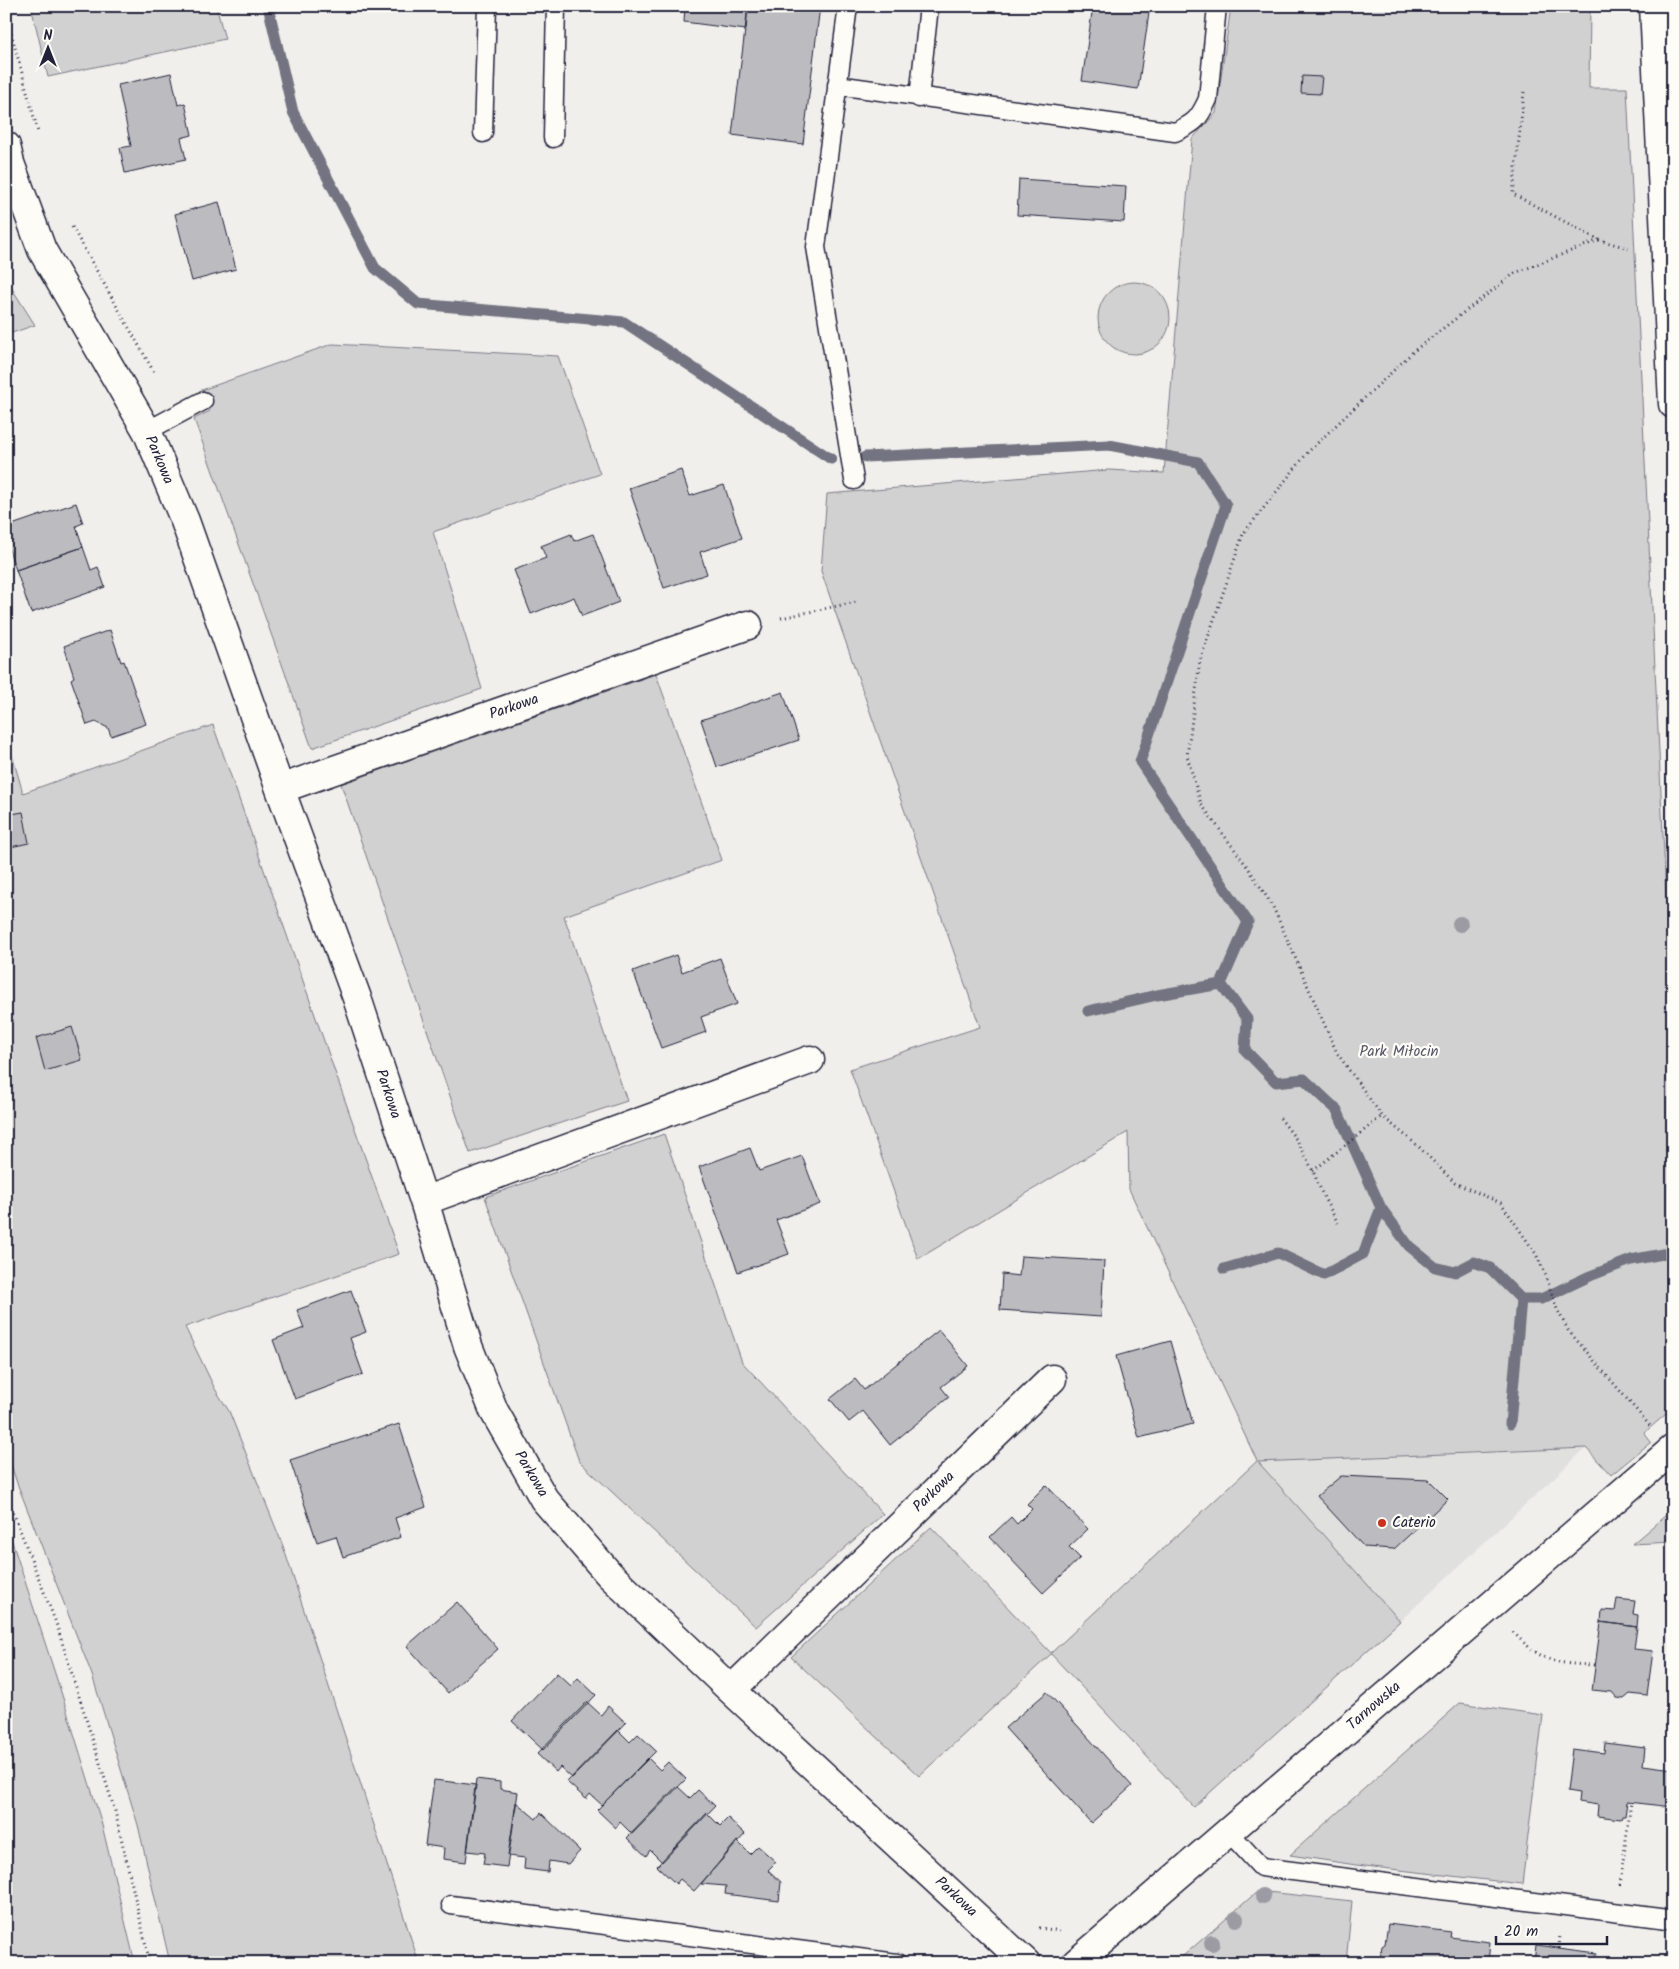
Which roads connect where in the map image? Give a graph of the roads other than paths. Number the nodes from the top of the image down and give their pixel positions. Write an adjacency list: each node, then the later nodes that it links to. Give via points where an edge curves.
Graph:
1 (487, 6): 9 (lane)
2 (556, 6): 10 (lane)
3 (848, 6): 7 (lane)
4 (929, 6): 8 (lane)
5 (1217, 6): 8 (lane, via 1208,99 1192,125 1175,132)
6 (1654, 6): 13 (street)
7 (837, 86): 8 (lane); 15 (lane, via 816,247)
8 (919, 98)
9 (483, 133)
10 (553, 138)
11 (6, 146): 14 (street, Parkowa, via 42,250)
12 (203, 401): 14 (lane)
13 (1673, 404)
14 (146, 431): 17 (street, Parkowa, via 185,521)
15 (854, 480)
16 (748, 624): 17 (street, Parkowa)
17 (280, 789): 19 (street, Parkowa, via 357,998)
18 (810, 1060): 19 (street)
19 (424, 1201): 22 (street, Parkowa, via 468,1346 494,1411 544,1499 609,1574)
20 (1052, 1379): 22 (street, Parkowa)
21 (1664, 1441): 23 (street, Tarnowska)
22 (731, 1690): 27 (street, Parkowa)
23 (1228, 1831): 25 (lane, via 1261,1867); 28 (street, Tarnowska)
24 (451, 1905): 26 (lane)
25 (1668, 1919)
26 (897, 1963)
27 (1026, 1963)
28 (1076, 1963)

